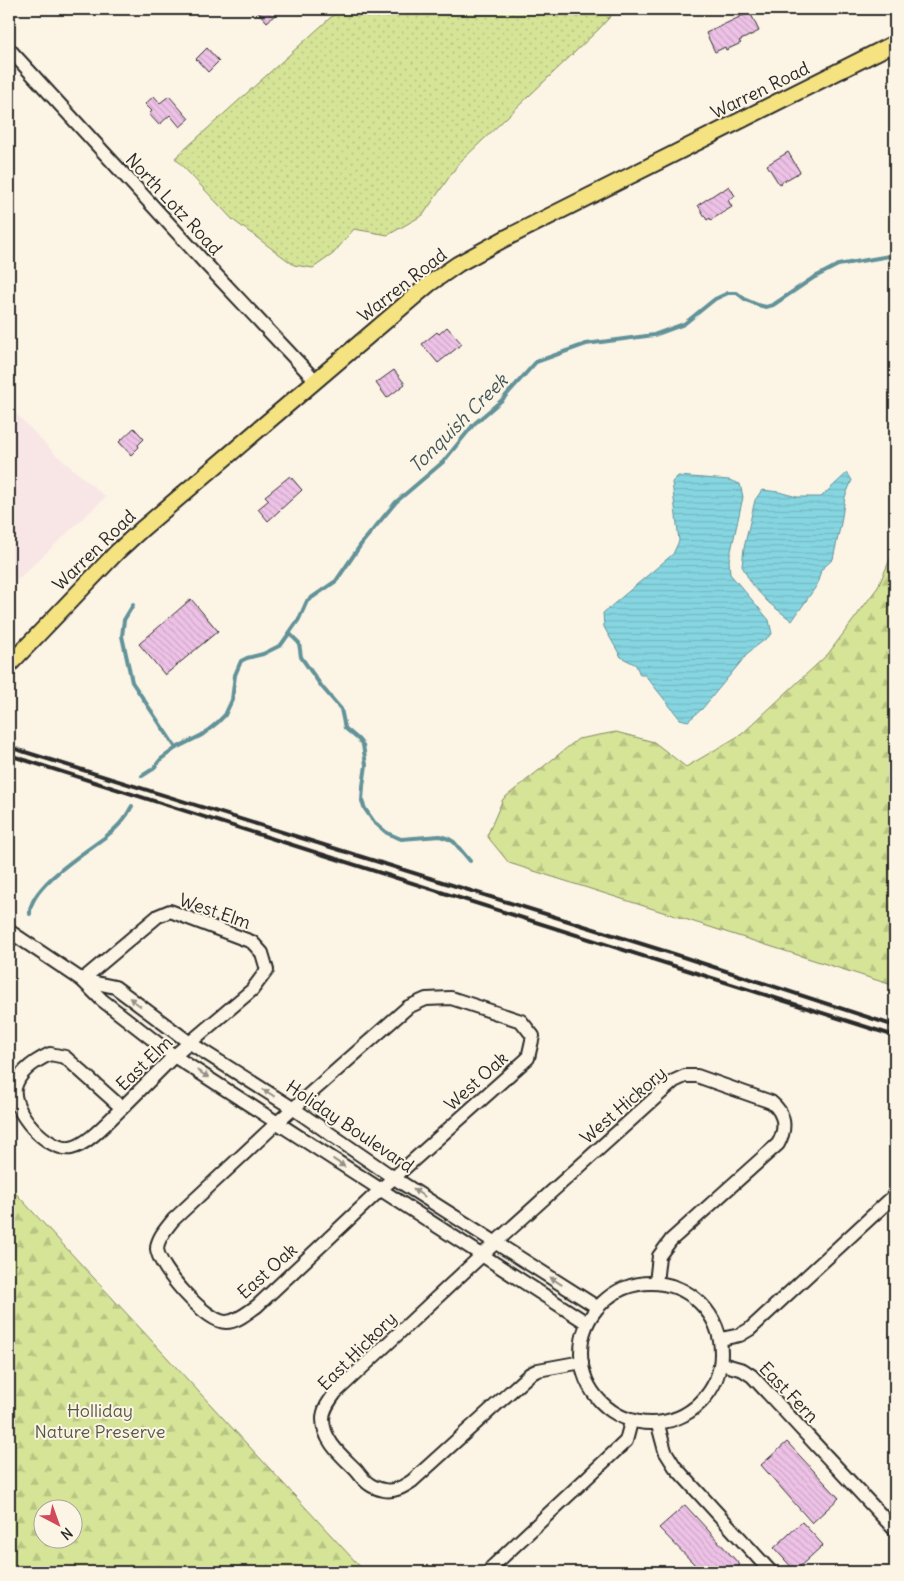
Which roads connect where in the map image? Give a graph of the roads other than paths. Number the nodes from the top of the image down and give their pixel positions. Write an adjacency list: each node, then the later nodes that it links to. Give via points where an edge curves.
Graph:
1 (895, 43): 3 (main road, Warren Road, via 458,264 429,284)
2 (9, 50): 3 (street, North Lotz Road)
3 (315, 380): 4 (main road, Warren Road, via 117,552)
4 (9, 665)
5 (9, 931): 6 (street, Holiday Boulevard)
6 (82, 980): 7 (street, Holiday Boulevard, one-way to 6, via 115,987); 7 (street, West Elm, via 158,916 170,911 252,942 262,953 266,970 252,990); 8 (street, Holiday Boulevard, via 102,1000)
7 (190, 1043): 8 (street, East Elm); 10 (street, Holiday Boulevard, one-way to 7)
8 (174, 1056): 9 (street, East Elm); 11 (street, Holiday Boulevard, one-way to 11)
9 (122, 1108): 9 (street, East Elm, via 86,1141 71,1148 57,1147 23,1117 15,1089 21,1075 34,1062 50,1054 65,1058)
10 (294, 1109): 11 (street, East Oak); 12 (street, Holiday Boulevard); 12 (street, West Oak, via 408,1007 426,999 451,998 521,1021 532,1036 528,1058)
11 (278, 1122): 13 (street, Holiday Boulevard, one-way to 13); 13 (street, East Oak, via 161,1235 157,1248 160,1260 206,1314 227,1322 238,1319 257,1306)
12 (394, 1178): 13 (street, East Oak); 15 (street, Holiday Boulevard, one-way to 12)
13 (380, 1190): 16 (street, Holiday Boulevard)
14 (895, 1195): 20 (street, via 750,1330)
15 (496, 1242): 16 (street, East Hickory); 17 (street, West Hickory, via 674,1081 685,1076 697,1076 771,1102 777,1106 785,1126 778,1144 671,1240 659,1256); 18 (street, Holiday Boulevard, one-way to 15)
16 (483, 1255): 19 (street, Holiday Boulevard); 21 (street, East Hickory, via 328,1401 323,1420 333,1447 370,1485 385,1490 404,1487 530,1374)
17 (656, 1283): 18 (street, via 617,1292); 20 (street, via 675,1287 694,1298 712,1318)
18 (596, 1307): 19 (street)
19 (587, 1323): 21 (street, via 581,1349)
20 (721, 1339): 22 (street, via 724,1350)
21 (582, 1362): 23 (street, via 587,1381 598,1398)
22 (722, 1364): 24 (street, via 714,1385 701,1403 681,1417); 25 (street, East Fern, via 752,1376)
23 (631, 1422): 24 (street); 26 (street, via 626,1441)
24 (658, 1425): 27 (street, via 665,1451 675,1467)
25 (895, 1530)
26 (489, 1572)
27 (771, 1572)

